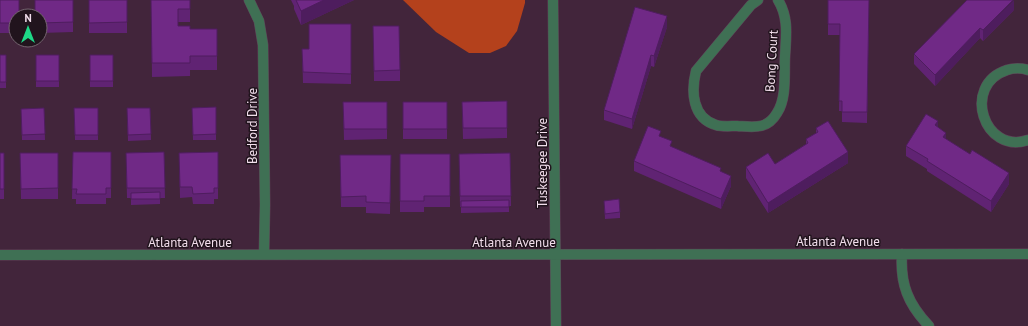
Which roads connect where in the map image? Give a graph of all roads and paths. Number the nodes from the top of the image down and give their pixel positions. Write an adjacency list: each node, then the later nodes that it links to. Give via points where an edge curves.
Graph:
1 (249, 0): 7 (street, Bedford Drive, via 259,21 263,45)
2 (553, 0): 11 (street, Tuskeegee Drive)
3 (758, 0): 4 (street, Bong Court, via 696,71 693,94 697,107 703,118 716,125 761,127 779,112 783,98 786,22)
4 (778, 0)
5 (1028, 70): 6 (street, via 1012,69 1000,73 990,81 983,92 981,105 986,123 999,137 1011,142)
6 (1028, 140)
7 (264, 254): 10 (street, Atlanta Avenue); 11 (street, Atlanta Avenue)
8 (902, 254): 9 (street, Atlanta Avenue); 11 (street, Atlanta Avenue); 13 (street, via 902,280 906,293 917,313)
9 (1028, 254)
10 (0, 255)
11 (555, 255): 12 (street, Tuskeegee Drive)
12 (556, 326)
13 (929, 326)

